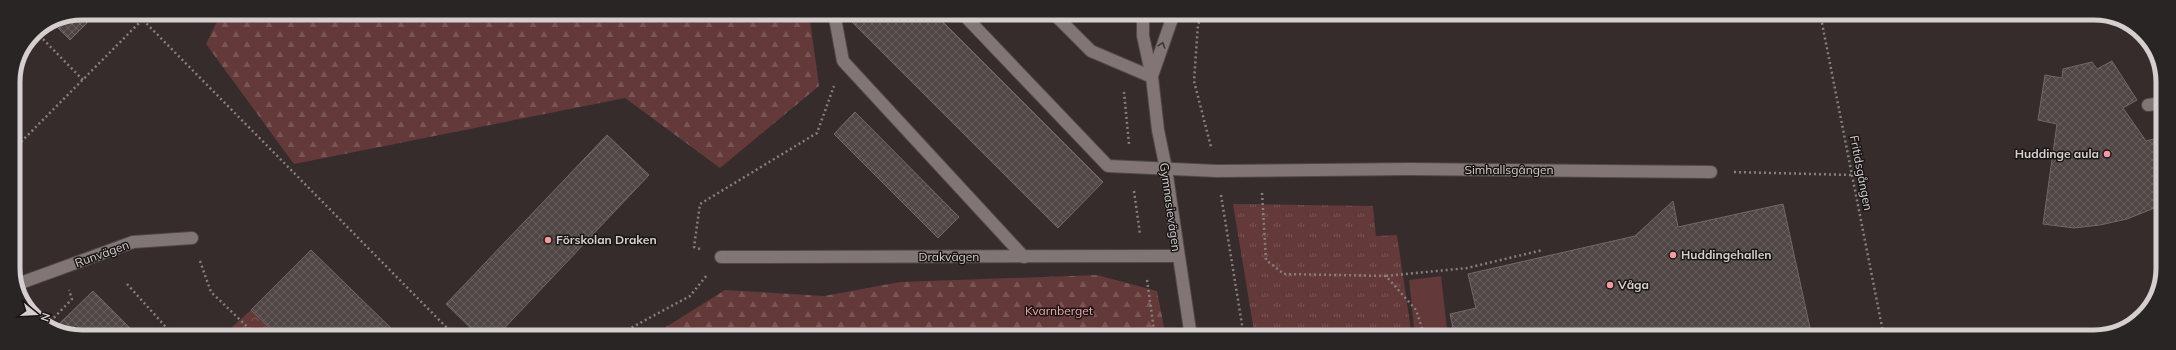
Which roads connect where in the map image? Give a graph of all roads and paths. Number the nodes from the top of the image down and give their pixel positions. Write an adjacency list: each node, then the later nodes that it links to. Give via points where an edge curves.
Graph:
1 (143, 20): 11 (path); 29 (path)
2 (835, 20): 9 (street)
3 (969, 20): 15 (street, Simhallsgången, via 1108,166)
4 (1060, 20): 10 (street, via 1091,51)
5 (1143, 20): 10 (street, Gymnasievägen, via 1143,36)
6 (1172, 20): 10 (street, Gymnasievägen, one-way to 6)
7 (1821, 20): 18 (path, Fritidsgången)
8 (40, 36): 11 (path)
9 (843, 61): 22 (street); 23 (path, via 817,133 700,204 694,247)
10 (1152, 77): 15 (street, Gymnasievägen, via 1158,130)
11 (83, 80): 14 (path)
12 (2156, 104): 13 (street)
13 (2148, 105)
14 (20, 143)
15 (1166, 169): 16 (street, Simhallsgången); 21 (street, Gymnasievägen)
16 (1261, 171): 17 (street, Simhallsgången, via 1409,169); 25 (path, via 1266,260 1284,274)
17 (1711, 172): 18 (path)
18 (1852, 175): 37 (path, Fritidsgången)
19 (192, 238): 24 (street, Runvägen, via 133,242); 31 (path, via 211,292)
20 (1543, 250): 25 (path, via 1467,268)
21 (1178, 256): 22 (street, Drakvägen); 35 (street, Gymnasievägen)
22 (1024, 257): 23 (street, Drakvägen)
23 (721, 258): 34 (path, via 690,296)
24 (62, 268): 26 (street, Runvägen); 28 (path, via 72,299)
25 (1386, 276): 36 (path, via 1416,310)
26 (22, 283)
27 (127, 284): 30 (path)
28 (51, 321)
29 (446, 327): 32 (path); 33 (path)
30 (169, 330)
31 (251, 330)
32 (444, 330)
33 (449, 330)
34 (627, 330)
35 (1190, 330)
36 (1423, 330)
37 (1883, 330)

